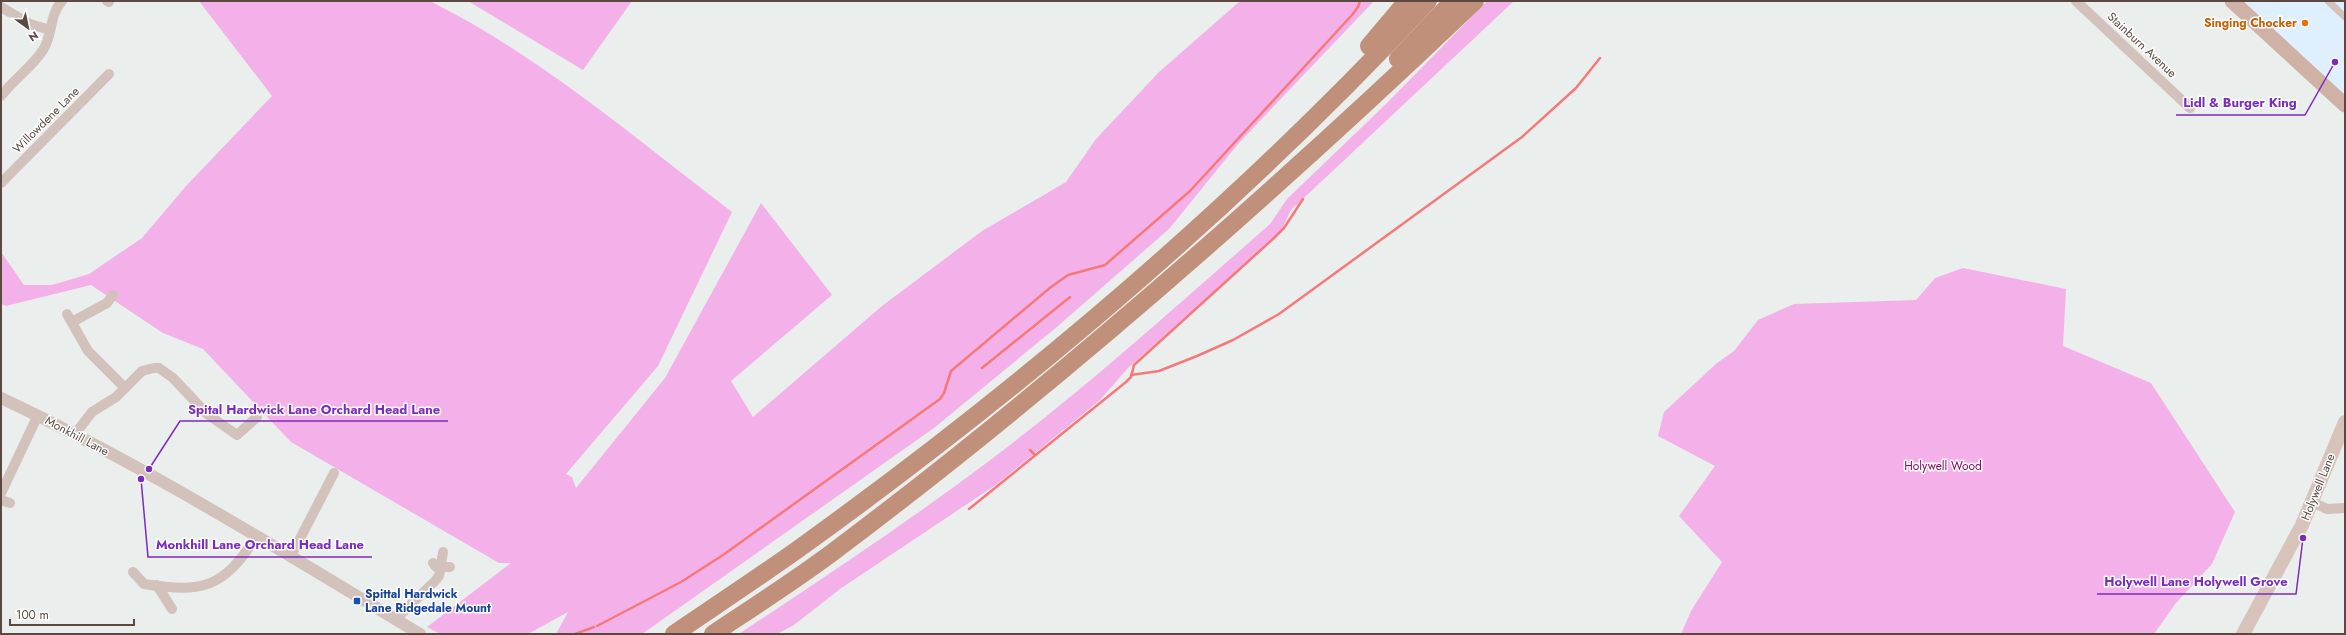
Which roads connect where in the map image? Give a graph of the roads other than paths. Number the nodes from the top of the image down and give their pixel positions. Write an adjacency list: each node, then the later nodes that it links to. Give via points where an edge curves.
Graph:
1 (62, 1): 11 (street, via 54,13)
2 (1407, 1): 16 (highway)
3 (1428, 1): 16 (highway)
4 (1453, 1): 17 (highway)
5 (1475, 1): 17 (highway, via 1372,99)
6 (2076, 1): 15 (street, Stainburn Avenue)
7 (2232, 1): 14 (main road)
8 (2328, 1): 10 (street)
9 (1, 7): 11 (street, via 30,24)
10 (2345, 17)
11 (50, 30): 13 (street, via 43,50)
12 (110, 74): 18 (street, Willowdene Lane)
13 (1, 96)
14 (2345, 106)
15 (2190, 108)
16 (1286, 144): 38 (highway, via 1136,281 936,447 796,550)
17 (1298, 164): 39 (highway, via 1220,236 1057,376 827,556)
18 (1, 183)
19 (113, 295): 20 (street, via 107,303 70,318 88,352)
20 (125, 388): 23 (street, via 142,371 159,368 207,414 239,439); 25 (street, via 86,417)
21 (1, 398): 22 (street, Monkhill Lane)
22 (38, 415): 25 (street, Monkhill Lane); 27 (street)
23 (258, 417)
24 (2345, 422): 28 (main road, Holywell Lane)
25 (75, 434): 30 (street, Monkhill Lane)
26 (334, 473): 32 (street)
27 (1, 493)
28 (2312, 502): 29 (street, via 2327,509); 40 (main road, Holywell Lane, via 2293,543)
29 (2345, 508)
30 (256, 537): 32 (street, Monkhill Lane); 34 (street, via 237,564 208,586 193,589)
31 (443, 552): 36 (street, via 435,581)
32 (291, 556): 36 (street, Monkhill Lane)
33 (133, 572): 34 (street, via 144,584)
34 (157, 585): 35 (street)
35 (172, 609)
36 (395, 620): 37 (street, Monkhill Lane)
37 (420, 634)
38 (674, 634)
39 (714, 634)
40 (2243, 634)

